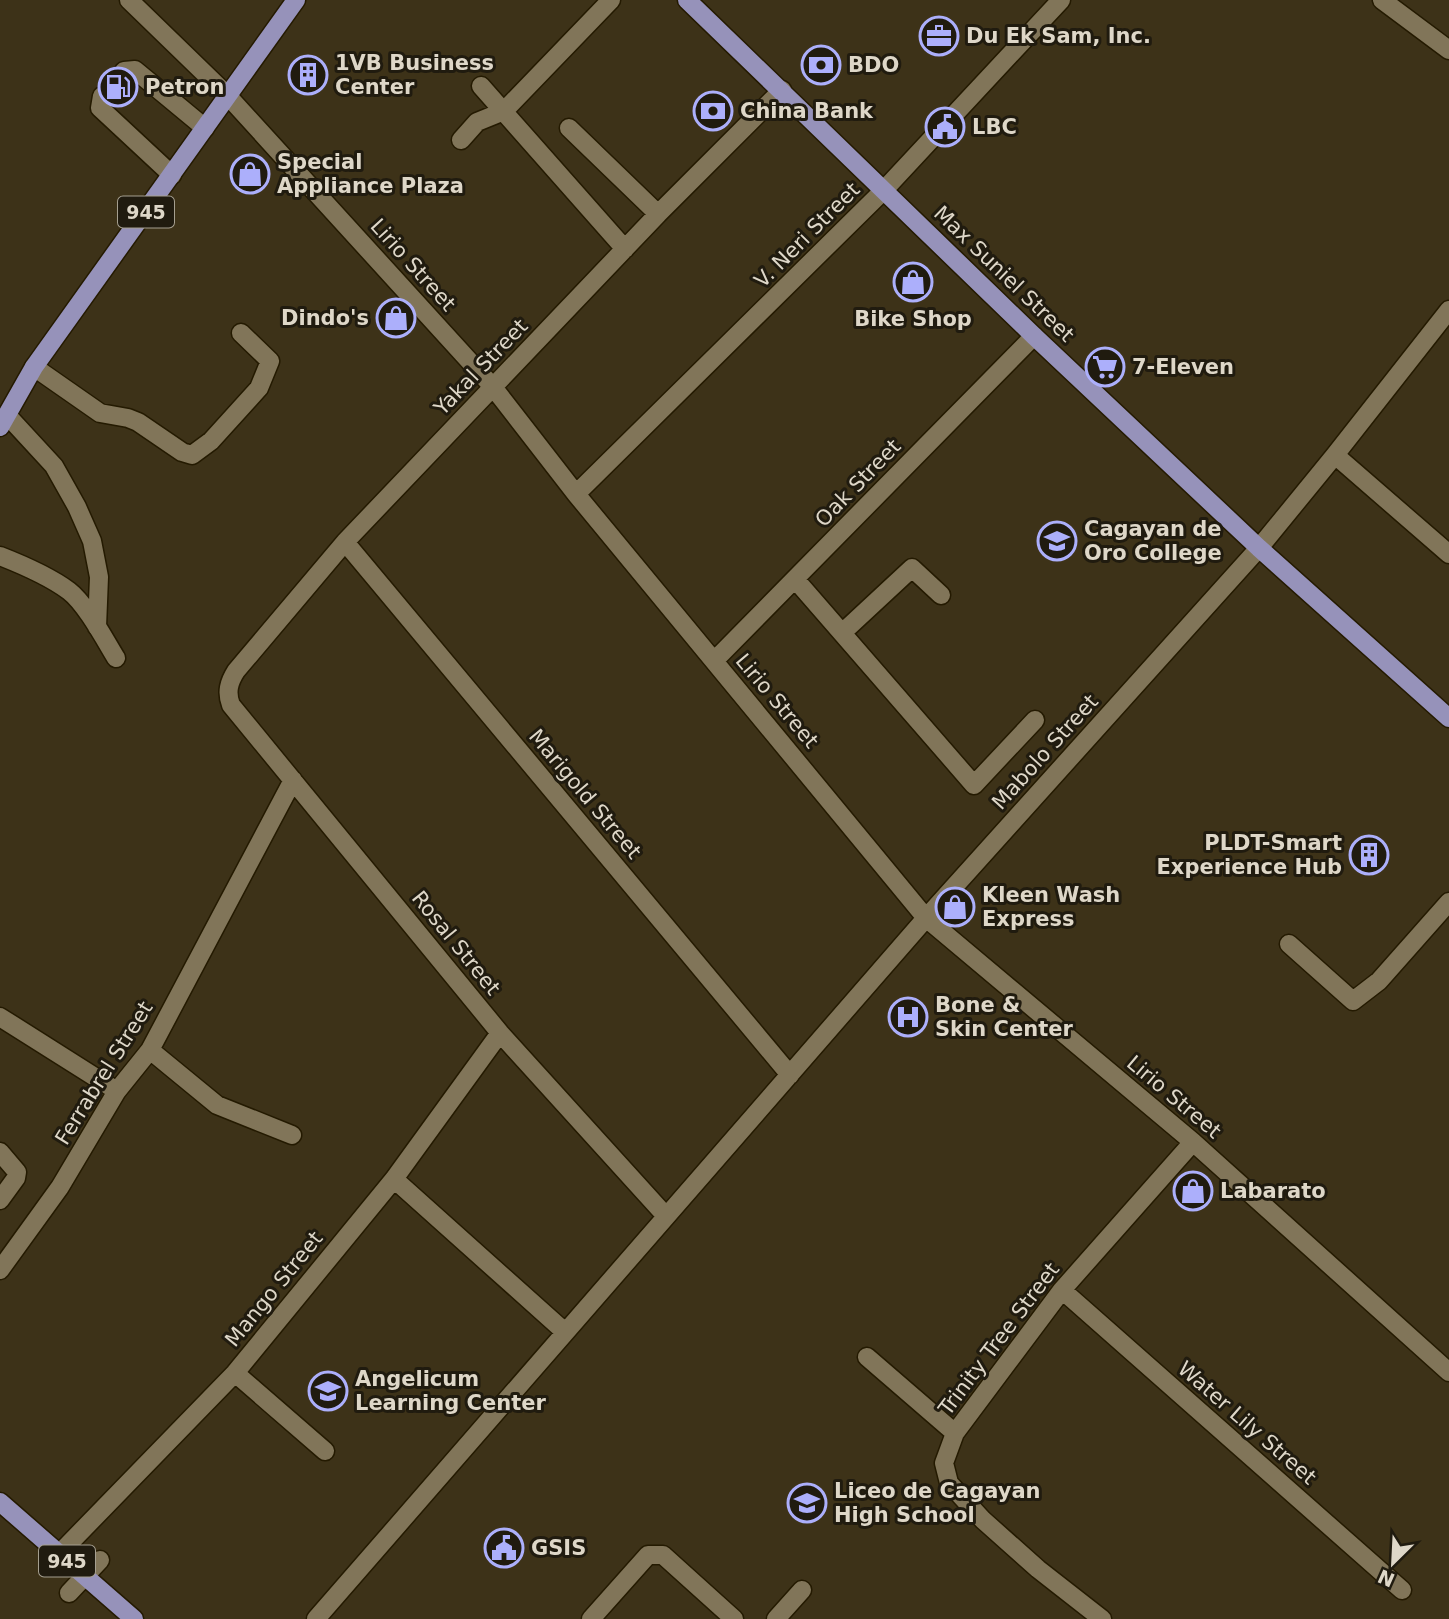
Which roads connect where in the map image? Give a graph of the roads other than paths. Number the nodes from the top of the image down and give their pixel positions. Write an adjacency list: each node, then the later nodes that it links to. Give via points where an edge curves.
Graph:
1 (129, 0): 12 (street, Lirio Street)
2 (296, 0): 12 (main road, 945)
3 (611, 0): 13 (street)
4 (687, 0): 10 (main road, Max Suniel Street)
5 (1061, 0): 18 (street, V. Neri Street)
6 (1382, 0): 7 (street)
7 (1449, 50)
8 (124, 71): 14 (street, via 135,70)
9 (481, 86): 13 (street)
10 (782, 90): 18 (main road, Max Suniel Street); 19 (street, Yakal Street)
11 (102, 96): 17 (street, via 100,108)
12 (228, 96): 14 (main road, 945); 25 (street, Lirio Street)
13 (504, 111): 16 (street, via 477,122); 20 (street)
14 (205, 128): 17 (main road, 945)
15 (569, 128): 19 (street)
16 (461, 140)
17 (172, 175): 24 (main road, 945)
18 (884, 190): 23 (main road, Max Suniel Street); 28 (street, V. Neri Street)
19 (658, 214): 20 (street, Yakal Street)
20 (625, 249): 25 (street, Yakal Street)
21 (1449, 310): 27 (street, Mabolo Street)
22 (241, 333): 24 (street, via 271,361 259,387 211,441 192,455 138,422 100,413)
23 (1034, 336): 30 (main road, Max Suniel Street); 33 (street, Oak Street)
24 (34, 367): 26 (main road, 945)
25 (493, 387): 28 (street, Lirio Street); 29 (street, Yakal Street)
26 (3, 421): 35 (street, via 54,466 82,518 99,577)
27 (1335, 456): 30 (street, Mabolo Street); 31 (street)
28 (576, 494): 38 (street, Lirio Street)
29 (345, 542): 39 (street, Yakal Street, via 236,671); 49 (street, Marigold Street)
30 (1259, 548): 40 (main road, Max Suniel Street); 44 (street, Mabolo Street)
31 (1449, 554)
32 (0, 556): 35 (street, via 70,592)
33 (795, 579): 36 (street); 38 (street, Oak Street)
34 (941, 595): 36 (street, via 912,568)
35 (97, 627): 37 (street)
36 (842, 633): 41 (street, via 974,785)
37 (116, 658)
38 (714, 662): 44 (street, Lirio Street)
39 (228, 688): 42 (street, Rosal Street, via 232,705)
40 (1449, 718)
41 (1035, 720)
42 (293, 780): 47 (street, Rosal Street); 48 (street, Ferrabrel Street)
43 (1449, 902): 45 (street, via 1379,982 1353,1001)
44 (926, 918): 49 (street, Mabolo Street); 52 (street, Lirio Street)
45 (1289, 944)
46 (0, 1017): 50 (street)
47 (500, 1033): 54 (street, Mango Street); 56 (street, Rosal Street)
48 (150, 1050): 50 (street, Ferrabrel Street); 51 (street, via 217,1105)
49 (790, 1074): 56 (street, Mabolo Street)
50 (117, 1091): 57 (street, Ferrabrel Street, via 60,1187)
51 (292, 1135)
52 (1193, 1142): 58 (street, Trinity Tree Street); 61 (street, Lirio Street)
53 (0, 1152): 55 (street, via 17,1171)
54 (394, 1179): 59 (street); 62 (street, Mango Street)
55 (0, 1200)
56 (665, 1215): 59 (street, Mabolo Street)
57 (0, 1270)
58 (1062, 1290): 63 (street, Trinity Tree Street); 70 (street, Water Lily Street)
59 (565, 1332): 73 (street, Mabolo Street)
60 (867, 1357): 63 (street)
61 (1449, 1372)
62 (235, 1373): 64 (street); 66 (street, Mango Street)
63 (955, 1433): 77 (street, Trinity Tree Street, via 944,1463 949,1483 1038,1569)
64 (325, 1451)
65 (0, 1502): 66 (main road, 945)
66 (59, 1554): 68 (main road, 945)
67 (100, 1560): 68 (street)
68 (85, 1576): 71 (street); 72 (main road, 945)
69 (802, 1590): 76 (street)
70 (1402, 1590)
71 (69, 1593)
72 (134, 1619)
73 (316, 1619)
74 (590, 1619): 75 (street, via 648,1555 663,1555)
75 (734, 1619)
76 (776, 1619)
77 (1102, 1619)

